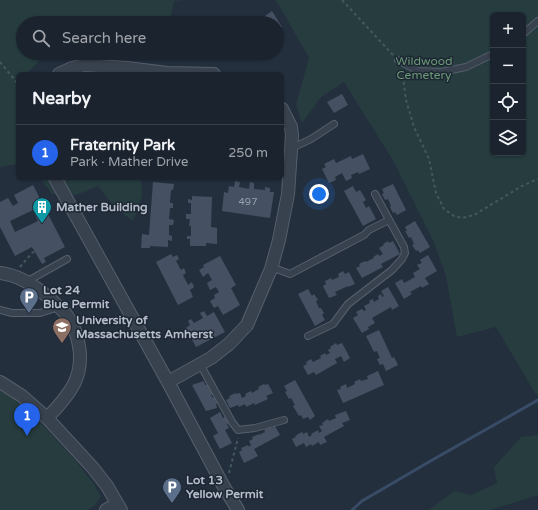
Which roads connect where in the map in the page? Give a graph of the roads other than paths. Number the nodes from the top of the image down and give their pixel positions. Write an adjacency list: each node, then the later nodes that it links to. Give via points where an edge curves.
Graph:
1 (538, 21): 2 (lane)
2 (526, 31)
3 (490, 55): 4 (lane, via 466,67 442,72 418,71)
4 (400, 61)
5 (63, 72): 6 (street, via 85,65)
6 (159, 72)
7 (284, 112): 9 (street, via 289,121)
8 (334, 124): 9 (lane, via 312,139)
9 (292, 148): 14 (street, via 283,224)
10 (56, 180): 22 (street)
11 (375, 194): 12 (lane)
12 (389, 220): 14 (lane, via 290,274); 19 (lane, via 404,247 402,259 392,270 348,304 333,324)
13 (67, 259): 16 (lane)
14 (271, 267): 20 (street, via 247,325 229,344)
15 (0, 272): 16 (street)
16 (26, 282): 17 (street, via 40,289)
17 (59, 307): 18 (lane, via 40,313 12,313); 23 (street, via 72,325 78,340 80,367 74,384)
18 (0, 310)
19 (308, 336)
20 (200, 364): 22 (street); 24 (lane, via 238,430)
21 (0, 382): 23 (street, via 22,396)
22 (168, 382): 27 (street)
23 (47, 418): 25 (street, via 93,468)
24 (284, 420)
25 (119, 507): 26 (street)
26 (106, 510)
27 (238, 510)

